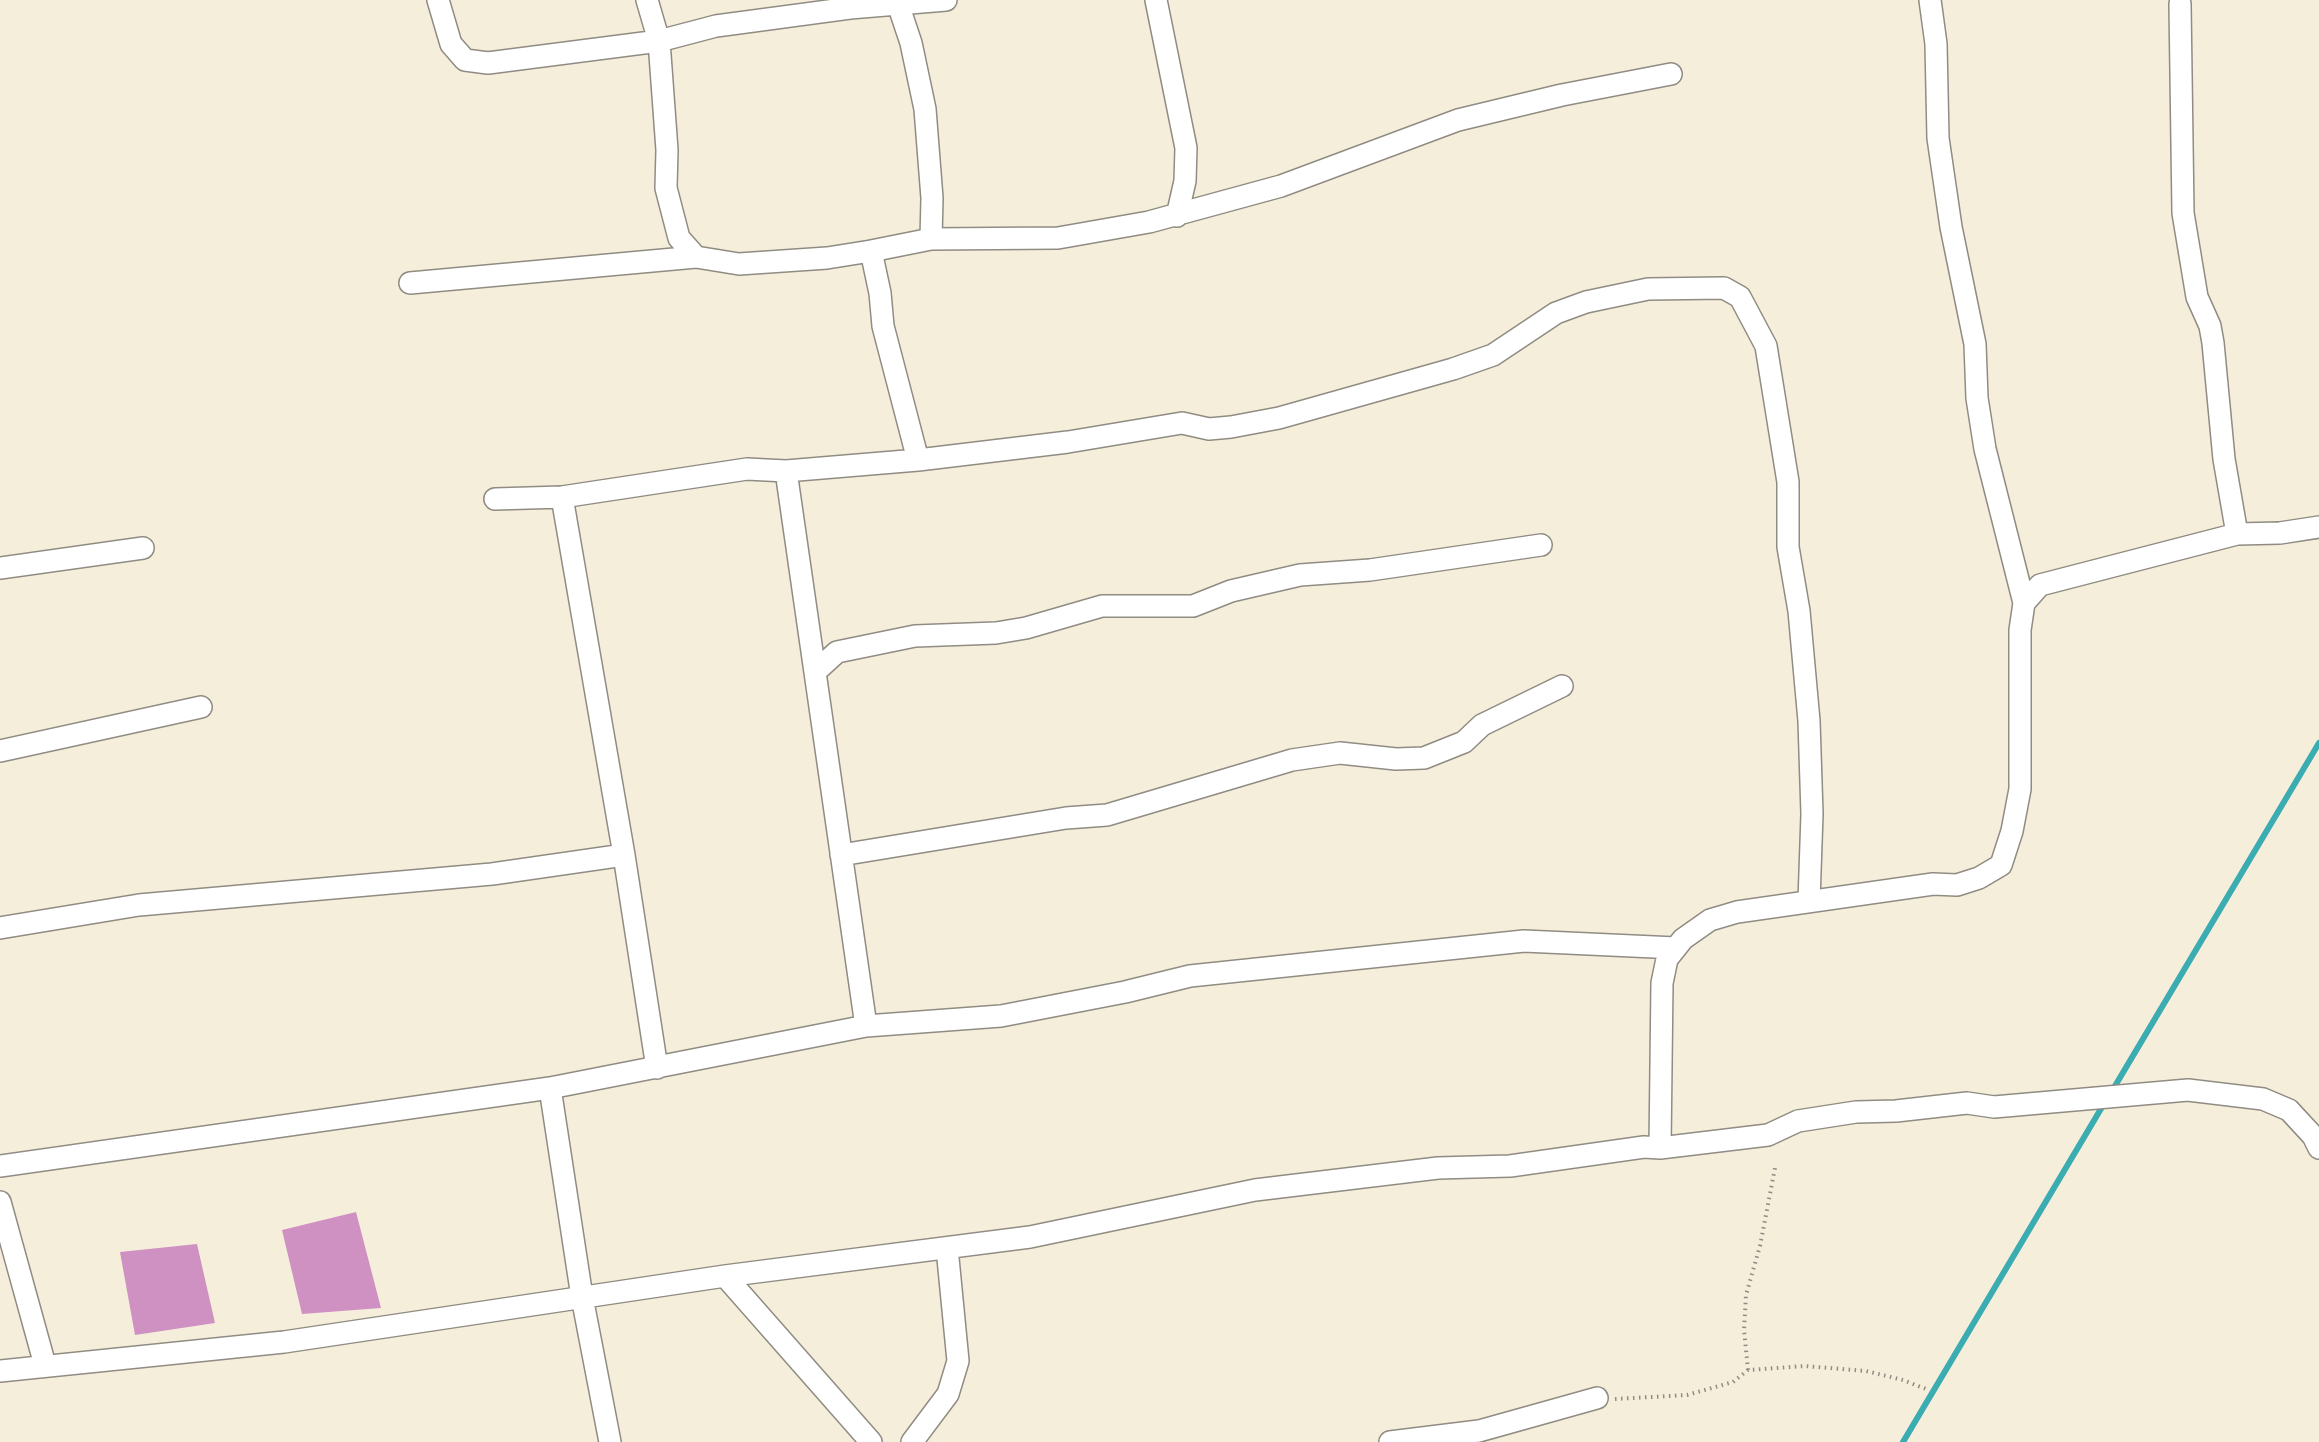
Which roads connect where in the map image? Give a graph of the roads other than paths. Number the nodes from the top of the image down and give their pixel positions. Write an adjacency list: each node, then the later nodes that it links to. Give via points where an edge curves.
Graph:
1 (438, 0): 8 (street, via 451,44 465,60 488,63)
2 (647, 0): 8 (street)
3 (946, 0): 6 (street)
4 (1156, 0): 10 (street, via 1186,148 1185,181)
5 (1930, 0): 24 (street, via 1936,44 1938,138 1975,344 1977,398 1985,449)
6 (898, 4): 8 (street, via 716,26); 11 (street, via 925,109)
7 (2180, 4): 20 (street, via 2183,213 2197,297 2213,343 2222,449)
8 (659, 41): 13 (street, via 668,150 666,188 679,238)
9 (1671, 74): 10 (street, via 1458,120 1281,186)
10 (1177, 216): 11 (street, via 1058,238)
11 (931, 239): 12 (street)
12 (872, 251): 13 (street, via 739,264); 15 (street, via 883,326)
13 (696, 257): 14 (street)
14 (410, 283)
15 (918, 460): 16 (street); 31 (street, via 1182,423 1209,429 1279,418 1493,355 1556,313 1587,302 1648,289 1724,288 1740,297 1766,346 1788,482 1788,547 1799,611 1809,721)
16 (786, 471): 17 (street, via 747,469); 25 (street)
17 (562, 497): 18 (street); 29 (street)
18 (495, 499)
19 (2319, 527): 20 (street)
20 (2237, 534): 24 (street, via 2040,585)
21 (1541, 545): 25 (street, via 1370,570 1300,575 1231,591 1193,606 1102,606 996,633 915,636 837,652)
22 (143, 548): 23 (street)
23 (0, 568)
24 (2024, 603): 31 (street, via 2020,630 2020,789 2001,865 1957,885 1933,884)
25 (815, 672): 30 (street)
26 (1562, 686): 30 (street, via 1482,725 1464,742 1424,758 1340,753 1292,760 1107,815 1066,818)
27 (201, 707): 28 (street)
28 (0, 751)
29 (624, 855): 32 (street, via 492,874 139,905); 35 (street)
30 (840, 855): 34 (street)
31 (1809, 901): 33 (street, via 1710,920)
32 (0, 928)
33 (1676, 948): 34 (street, via 1524,941 1190,976 1001,1016); 37 (street, via 1667,959 1662,983)
34 (866, 1026): 35 (street)
35 (657, 1068): 36 (street)
36 (550, 1088): 39 (street); 43 (street)
37 (1660, 1148): 38 (street, via 1768,1135 1798,1121 1856,1112 1967,1103 1994,1107 2188,1090 2263,1100 2289,1110); 41 (street, via 1510,1166 1438,1168 1255,1190 1030,1237)
38 (2319, 1148)
39 (0, 1166)
40 (0, 1202): 44 (street)
41 (947, 1248): 42 (street); 49 (street, via 958,1361 948,1394)
42 (725, 1276): 43 (street); 48 (street)
43 (582, 1297): 44 (street, via 284,1342); 47 (street)
44 (45, 1365): 45 (street)
45 (0, 1371)
46 (1592, 1399): 50 (street, via 1479,1431)
47 (610, 1442)
48 (871, 1442)
49 (912, 1442)
50 (1390, 1442)

